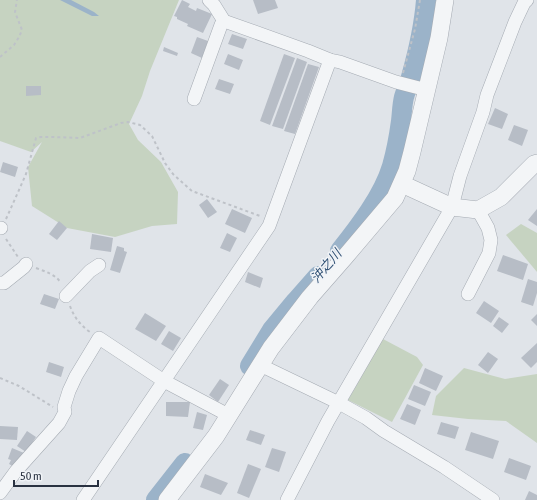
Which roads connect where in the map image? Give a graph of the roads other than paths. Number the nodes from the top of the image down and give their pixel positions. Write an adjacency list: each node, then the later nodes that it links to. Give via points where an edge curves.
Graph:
1 (209, 0): 4 (street)
2 (445, 0): 6 (street)
3 (527, 0): 10 (street, via 515,22 487,95)
4 (224, 21): 5 (street); 7 (street)
5 (330, 60): 6 (street); 18 (street, via 269,226)
6 (426, 90): 9 (street)
7 (194, 99)
8 (537, 163): 11 (street, via 501,197)
9 (402, 184): 10 (street); 17 (street, via 395,198 310,297)
10 (452, 207): 11 (street); 19 (street)
11 (478, 210): 15 (street, via 488,228 491,240 489,253)
12 (26, 264): 14 (street, via 4,283)
13 (99, 265): 16 (street)
14 (0, 283)
15 (468, 294)
16 (66, 296)
17 (260, 365): 19 (street); 20 (street)
18 (164, 381): 20 (street); 21 (street, via 100,338 76,376 64,407 65,412 58,423); 22 (street)
19 (339, 403): 24 (street); 25 (street)
20 (230, 416): 23 (street)
21 (0, 493)
22 (83, 500)
23 (167, 500)
24 (287, 500)
25 (493, 500)

